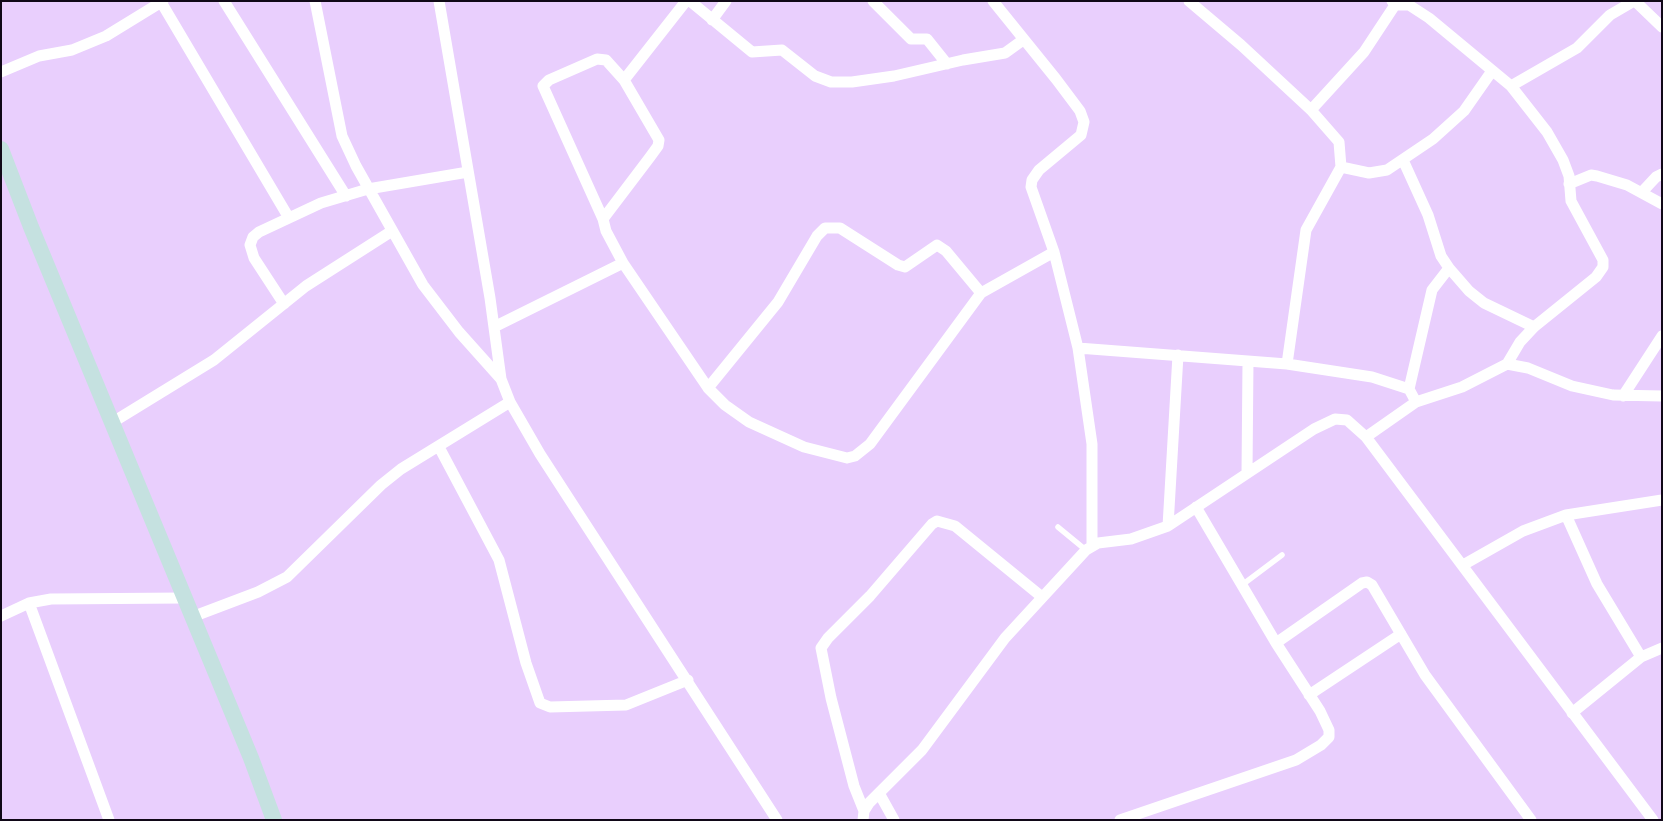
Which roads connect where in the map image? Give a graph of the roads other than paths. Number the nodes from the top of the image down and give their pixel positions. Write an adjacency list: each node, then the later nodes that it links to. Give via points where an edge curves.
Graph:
1 (224, 1): 29 (street)
2 (315, 1): 27 (street, via 342,136)
3 (439, 1): 24 (street)
4 (688, 1): 12 (street); 18 (street)
5 (726, 1): 12 (street)
6 (873, 1): 15 (street, via 911,39 927,39)
7 (994, 1): 14 (street)
8 (1189, 1): 20 (street)
9 (1634, 1): 13 (street); 19 (street, via 1610,15 1577,48)
10 (162, 2): 17 (street, via 106,36); 31 (street)
11 (1394, 3): 16 (street, via 1409,5 1423,13); 20 (street, via 1364,52)
12 (712, 20): 15 (street, via 752,52 782,50 826,81 852,82)
13 (1662, 27)
14 (1023, 40): 15 (street, via 1005,53); 34 (street, via 1080,111 1085,126 1081,135 1039,170 1032,180 1031,192)
15 (947, 64)
16 (1492, 71): 19 (street); 22 (street, via 1464,111)
17 (1, 72)
18 (624, 80): 32 (street, via 659,140); 32 (street, via 606,60 597,59 546,81 543,86)
19 (1511, 86): 26 (street, via 1553,142 1568,170)
20 (1311, 110): 23 (street, via 1339,142)
21 (1, 149): 54 (main road)
22 (1403, 160): 23 (street, via 1377,172); 36 (street)
23 (1341, 167): 45 (street, via 1306,230)
24 (468, 172): 27 (street); 39 (street)
25 (1662, 174): 28 (street)
26 (1569, 184): 28 (street, via 1591,175); 40 (street, via 1571,202 1599,249 1604,266 1596,277)
27 (368, 188): 29 (street); 33 (street)
28 (1642, 192): 30 (street)
29 (346, 196): 31 (street)
30 (1662, 204)
31 (288, 218): 38 (street, via 259,232 250,245 254,258)
32 (603, 219): 35 (street)
33 (392, 231): 38 (street, via 306,286); 47 (street, via 424,285 459,332)
34 (1054, 252): 37 (street); 42 (street)
35 (623, 263): 39 (street); 48 (street)
36 (1449, 268): 40 (street, via 1484,303); 49 (street, via 1432,290)
37 (981, 293): 48 (street, via 870,444 855,456 847,458 804,447 748,422); 48 (street, via 946,251 937,245 905,267 840,228 825,228 778,302)
38 (284, 304): 54 (street, via 214,360)
39 (494, 327): 47 (street)
40 (1534, 327): 46 (street)
41 (1662, 336): 50 (street)
42 (1078, 348): 43 (street); 63 (street, via 1092,444)
43 (1178, 355): 44 (street); 61 (street)
44 (1248, 361): 45 (street); 57 (street)
45 (1287, 364): 49 (street, via 1372,377)
46 (1507, 364): 50 (street, via 1523,366 1572,386); 53 (street, via 1462,387)
47 (502, 379): 52 (street)
48 (708, 388)
49 (1409, 389): 53 (street)
50 (1623, 396): 51 (street)
51 (1662, 396)
52 (510, 402): 56 (street); 76 (street, via 540,454)
53 (1416, 402): 55 (street)
54 (113, 422): 68 (main road)
55 (1366, 437): 57 (street, via 1347,420 1335,420 1314,429); 65 (street)
56 (439, 447): 71 (street, via 381,485 287,577 258,592); 76 (street, via 499,560 540,703 550,707 626,705)
57 (1247, 473): 59 (street)
58 (1662, 500): 60 (street)
59 (1196, 507): 61 (street); 66 (street)
60 (1566, 515): 65 (street, via 1523,531); 75 (street, via 1597,584)
61 (1168, 526): 63 (street)
62 (1058, 527): 63 (lane)
63 (1089, 548): 67 (street)
64 (1282, 555): 66 (lane)
65 (1463, 566): 78 (street)
66 (1242, 585): 73 (street)
67 (1042, 597): 79 (street, via 1005,638 922,750); 80 (street, via 955,526 937,521 828,638 821,648 829,689)
68 (184, 598): 69 (street, via 82,598); 71 (main road)
69 (29, 603): 70 (street); 81 (street)
70 (1, 616)
71 (192, 617): 82 (main road)
72 (1401, 634): 73 (street, via 1374,588 1367,582); 77 (street); 86 (street, via 1425,675)
73 (1276, 643): 77 (street)
74 (1662, 648): 75 (street)
75 (1641, 658): 78 (street)
76 (688, 680): 83 (street)
77 (1309, 694): 85 (street, via 1329,730 1329,737 1321,745 1296,760)
78 (1572, 713): 87 (street)
79 (879, 793): 80 (street); 84 (street)
80 (863, 815)
81 (109, 820)
82 (274, 820)
83 (777, 820)
84 (894, 820)
85 (1120, 820)
86 (1531, 820)
87 (1653, 820)

